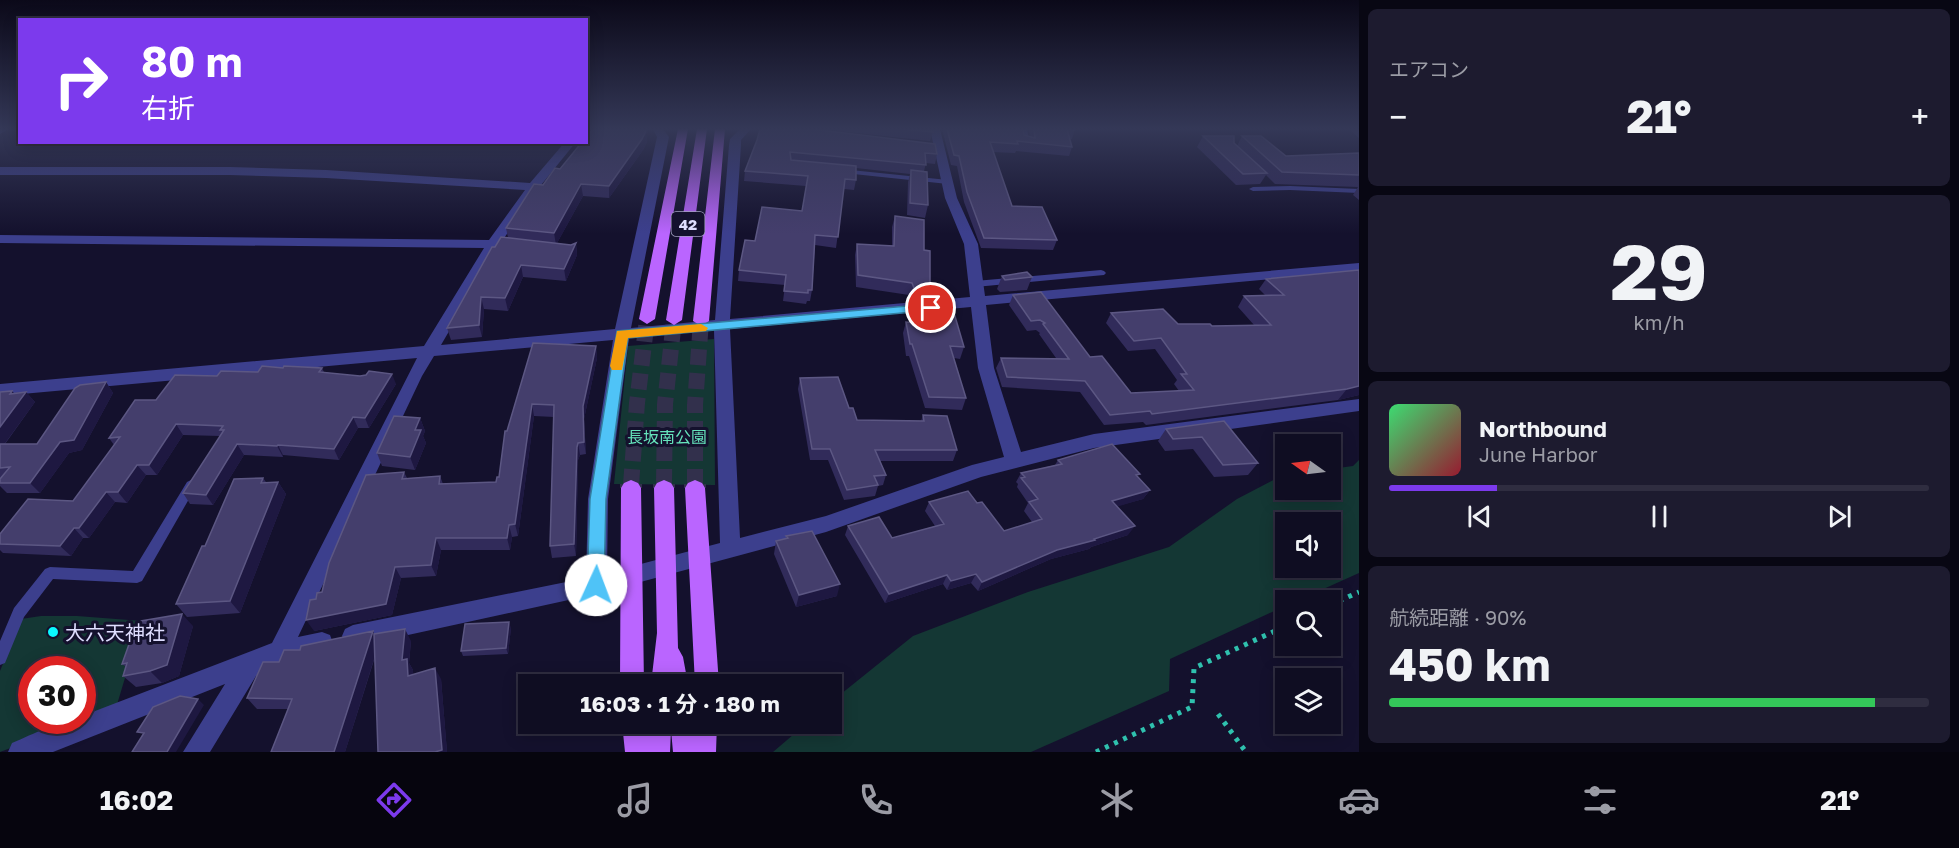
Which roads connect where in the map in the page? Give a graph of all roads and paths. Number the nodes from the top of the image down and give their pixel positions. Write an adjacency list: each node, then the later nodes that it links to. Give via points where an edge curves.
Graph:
1 (552, 164): 12 (street)
2 (658, 164): 25 (street)
3 (676, 164): 22 (main road)
4 (697, 164): 23 (main road, 42)
5 (719, 164): 24 (main road)
6 (732, 164): 24 (street)
7 (941, 164): 11 (street)
8 (837, 170): 11 (lane)
9 (0, 171): 12 (street, via 251,172)
10 (1264, 181): 13 (lane)
11 (948, 182): 20 (street, via 971,244)
12 (533, 187): 17 (street)
13 (1272, 188): 14 (lane); 15 (lane)
14 (1253, 189)
15 (1359, 192)
16 (0, 239): 17 (street)
17 (499, 244): 26 (street)
18 (1359, 267): 21 (street)
19 (1101, 273): 20 (lane)
20 (975, 284): 21 (street)
21 (977, 303): 24 (street); 29 (street, via 986,368)
22 (647, 319)
23 (674, 320)
24 (712, 325): 25 (street); 34 (street)
25 (626, 334): 26 (street); 35 (street, via 598,499)
26 (430, 351): 27 (street); 40 (street, via 414,375)
27 (0, 390)
28 (1359, 405): 29 (street, via 1094,441)
29 (1014, 460): 34 (street, via 826,524)
30 (198, 473): 41 (lane, via 137,577 50,573 19,613)
31 (631, 488): 42 (main road)
32 (664, 488): 39 (main road)
33 (695, 488): 45 (main road)
34 (725, 551): 35 (street)
35 (604, 582): 40 (street)
36 (1359, 592): 37 (path)
37 (1341, 600)
38 (1275, 631): 57 (path, via 1194,668 1192,707)
39 (668, 633): 43 (main road); 44 (main road)
40 (280, 651): 51 (street); 52 (street, via 248,668)
41 (0, 658)
42 (632, 674)
43 (664, 674)
44 (674, 674)
45 (706, 674)
46 (1218, 714): 58 (path)
47 (636, 734): 53 (main road)
48 (658, 734): 54 (main road)
49 (684, 734): 55 (main road)
50 (704, 734): 56 (main road)
51 (21, 752)
52 (196, 752)
53 (638, 752)
54 (657, 752)
55 (686, 752)
56 (703, 752)
57 (1096, 752)
58 (1246, 752)

